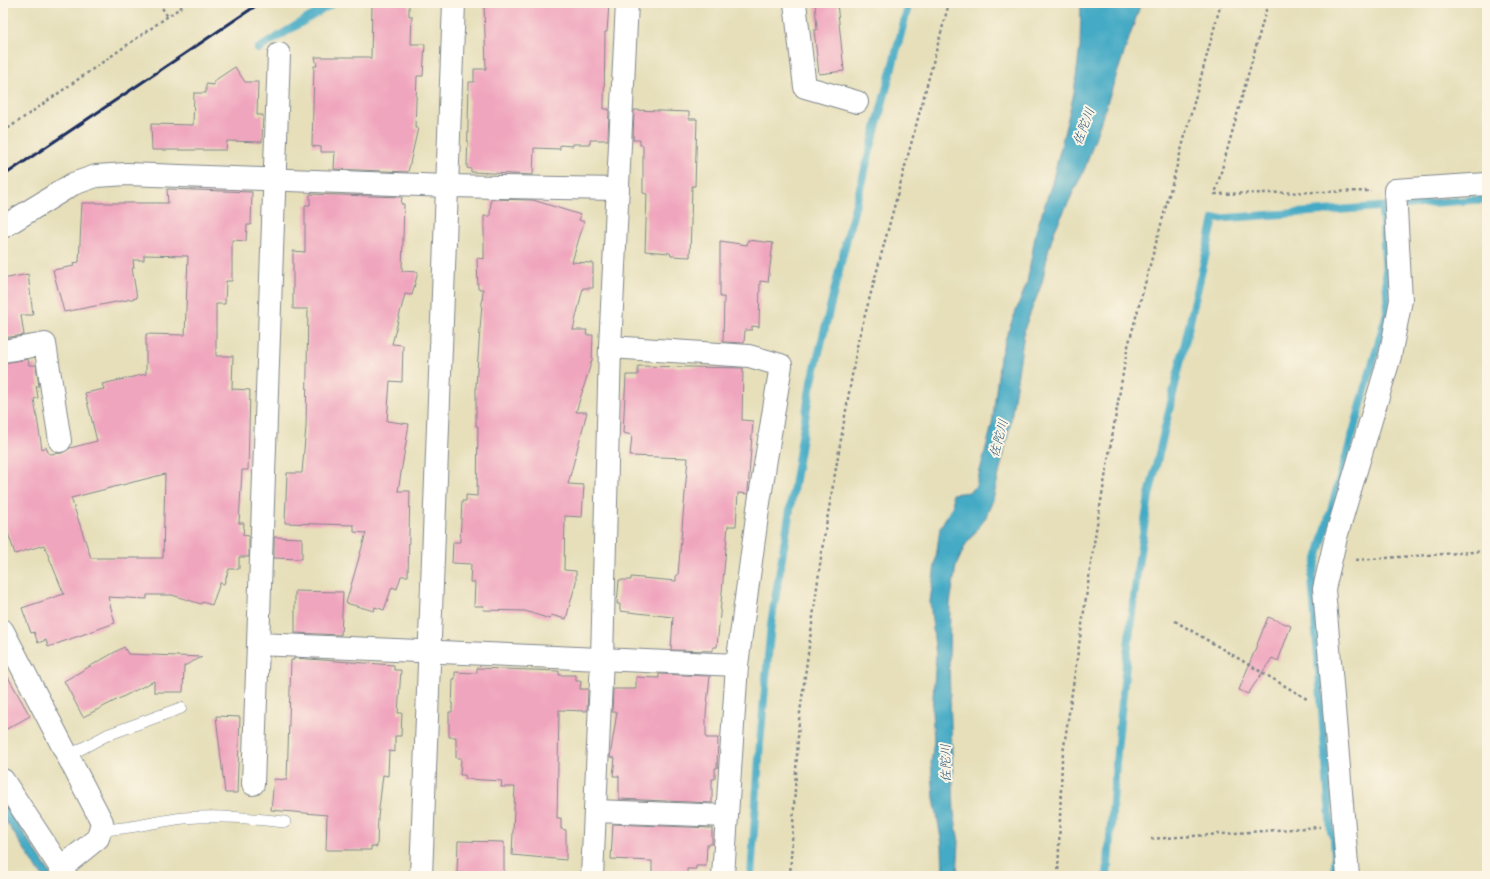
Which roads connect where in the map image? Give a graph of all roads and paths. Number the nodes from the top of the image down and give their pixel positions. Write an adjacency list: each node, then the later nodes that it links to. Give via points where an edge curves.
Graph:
1 (159, 3): 9 (path)
2 (186, 3): 9 (path)
3 (454, 3): 15 (street)
4 (627, 3): 16 (street)
5 (795, 3): 11 (street, via 805,87)
6 (949, 3): 45 (path, via 858,341 823,543 799,720)
7 (1221, 3): 46 (path, via 1127,350 1096,530 1062,760)
8 (1268, 3): 17 (path, via 1215,194)
9 (168, 17): 12 (path)
10 (280, 54): 13 (street)
11 (857, 102)
12 (3, 132)
13 (276, 179): 15 (street); 18 (street, via 127,174 96,176 73,184); 26 (street)
14 (1487, 184): 17 (street)
15 (447, 186): 16 (street); 27 (street)
16 (618, 189): 19 (street)
17 (1395, 190): 23 (street, via 1401,300 1390,356 1357,462)
18 (3, 227)
19 (610, 347): 28 (street); 29 (street, via 749,356 781,365)
20 (3, 351): 21 (street, via 45,344)
21 (60, 441)
22 (1487, 551): 23 (path)
23 (1330, 562): 31 (street, via 1324,589)
24 (1175, 621): 31 (path, via 1320,707)
25 (3, 631): 32 (street)
26 (258, 644): 27 (street); 34 (street)
27 (429, 651): 28 (street); 42 (street)
28 (602, 659): 29 (street); 35 (street)
29 (737, 665): 36 (street)
30 (181, 708): 32 (lane, via 107,735)
31 (1334, 712): 38 (street)
32 (66, 757): 39 (street, via 102,822)
33 (3, 780): 41 (street)
34 (253, 784)
35 (595, 811): 36 (street); 43 (street)
36 (727, 816): 44 (street)
37 (285, 822): 39 (lane, via 226,816)
38 (1344, 825): 40 (path); 47 (street)
39 (100, 830): 41 (street, via 98,838)
40 (1151, 839)
41 (64, 872)
42 (421, 876)
43 (592, 876)
44 (724, 876)
45 (790, 876)
46 (1058, 876)
47 (1348, 876)

